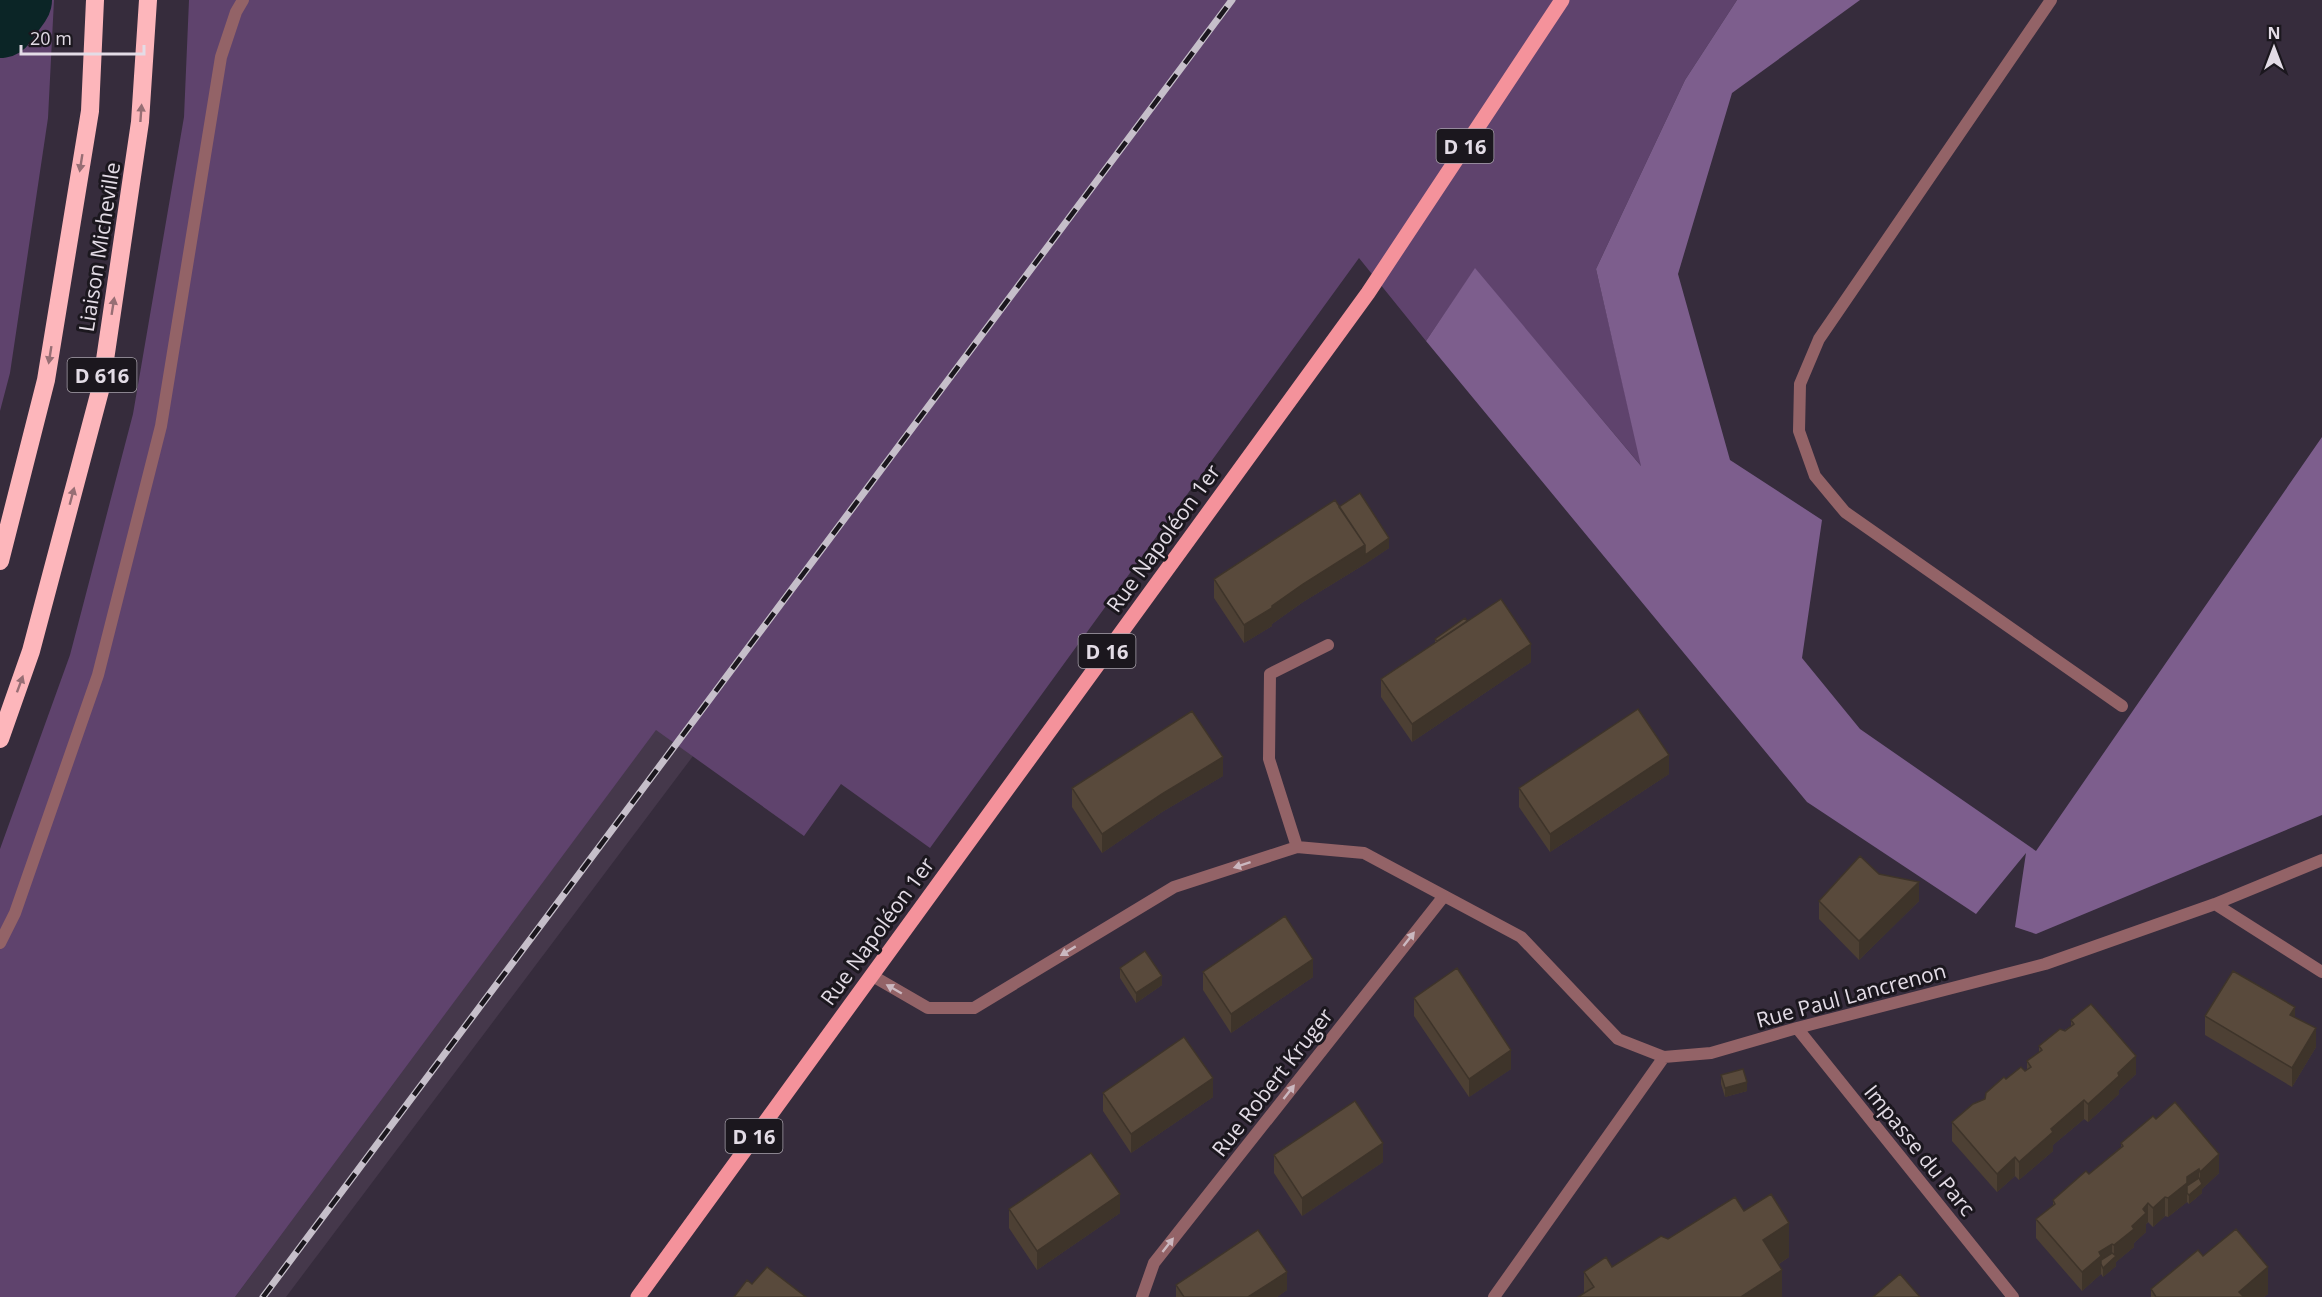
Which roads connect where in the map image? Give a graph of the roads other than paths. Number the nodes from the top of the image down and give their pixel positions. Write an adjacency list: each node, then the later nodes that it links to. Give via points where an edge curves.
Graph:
1 (96, 0): 6 (highway, Liaison Micheville / D 616, one-way to 6, via 90,111 45,380)
2 (148, 0): 9 (highway, Liaison Micheville / D 616, one-way to 2, via 31,651 101,387 140,122)
3 (243, 0): 14 (street, via 221,57 161,426 98,675 15,913)
4 (1562, 0): 16 (main road, Rue Napoléon 1er / D 16, via 1368,293)
5 (2051, 0): 8 (street, via 1818,339 1800,384 1799,431 1815,476 1845,512)
6 (0, 561)
7 (1328, 645): 10 (street, via 1270,674 1269,759)
8 (2122, 706)
9 (0, 739)
10 (1297, 847): 12 (street, via 1364,853); 16 (street, one-way to 16, via 1174,887 974,1008 928,1008)
11 (2322, 860): 13 (street, Rue Paul Lancrenon)
12 (1444, 896): 18 (street, via 1521,937 1618,1039); 20 (street, Rue Robert Kruger, one-way to 12, via 1154,1263)
13 (2215, 903): 15 (street); 17 (street, Rue Paul Lancrenon, via 2045,964)
14 (0, 943)
15 (2322, 972)
16 (871, 975): 19 (main road, Rue Napoléon 1er / D 16)
17 (1797, 1028): 18 (street, Rue Paul Lancrenon, via 1711,1053); 22 (street, Impasse du Parc)
18 (1664, 1056): 21 (street)
19 (638, 1297)
20 (1142, 1297)
21 (1494, 1297)
22 (2013, 1297)

